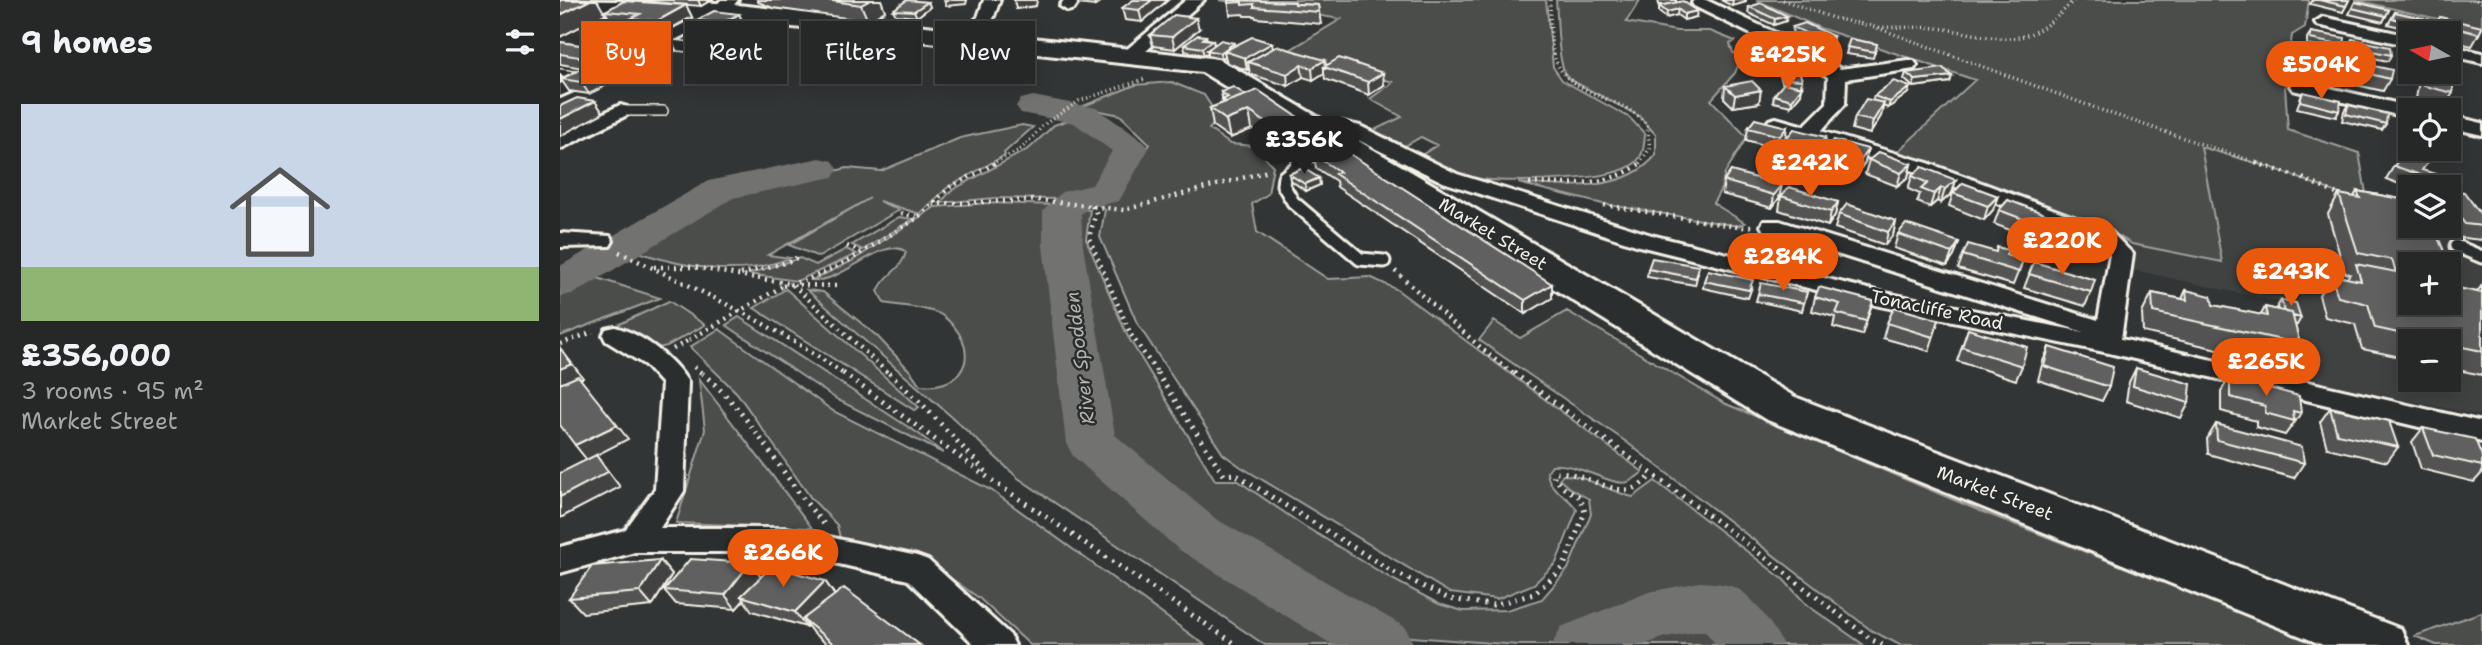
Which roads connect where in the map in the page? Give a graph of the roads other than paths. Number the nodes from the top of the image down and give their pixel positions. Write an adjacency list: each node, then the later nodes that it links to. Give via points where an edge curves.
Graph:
1 (992, 0): 6 (street)
2 (1196, 0): 15 (street)
3 (1700, 3): 17 (street, via 1814,58)
4 (560, 5): 5 (main road, Market Street)
5 (725, 5): 8 (main road, Market Street); 9 (street)
6 (983, 21)
7 (2323, 22): 10 (street)
8 (935, 32)
9 (671, 35)
10 (2398, 38)
11 (1035, 48): 15 (main road, Market Street)
12 (2461, 53): 13 (street)
13 (2482, 58)
14 (1908, 65): 17 (street)
15 (1139, 66): 30 (main road, Market Street, via 1209,65)
16 (560, 74): 18 (lane)
17 (1837, 75): 29 (street, via 1836,104)
18 (581, 77)
19 (581, 82): 21 (street)
20 (2299, 86): 23 (street)
21 (564, 99)
22 (595, 107): 24 (street)
23 (2398, 109)
24 (620, 111): 25 (lane); 31 (street)
25 (663, 111)
26 (1776, 124): 29 (street)
27 (2461, 124): 28 (street)
28 (2482, 128)
29 (1807, 134): 40 (street, via 1922,167 2101,235 2122,254)
30 (1334, 138): 32 (lane); 40 (street, Tonacliffe Road, via 1342,128 1353,130 1450,178 1647,241 1880,299); 45 (main road, Market Street, via 1780,408)
31 (560, 143)
32 (1295, 165): 38 (lane, via 1283,185 1293,202 1360,259)
33 (1772, 226): 40 (street)
34 (560, 240): 35 (street)
35 (602, 241)
36 (2456, 246): 37 (lane)
37 (2482, 257)
38 (1384, 261)
39 (615, 335): 42 (street, via 654,359 675,382 669,491)
40 (2108, 338): 41 (street, Tonacliffe Road)
41 (2482, 432)
42 (635, 540): 43 (street); 44 (street, via 786,540 917,569)
43 (560, 560)
44 (998, 645)
45 (2382, 645)

